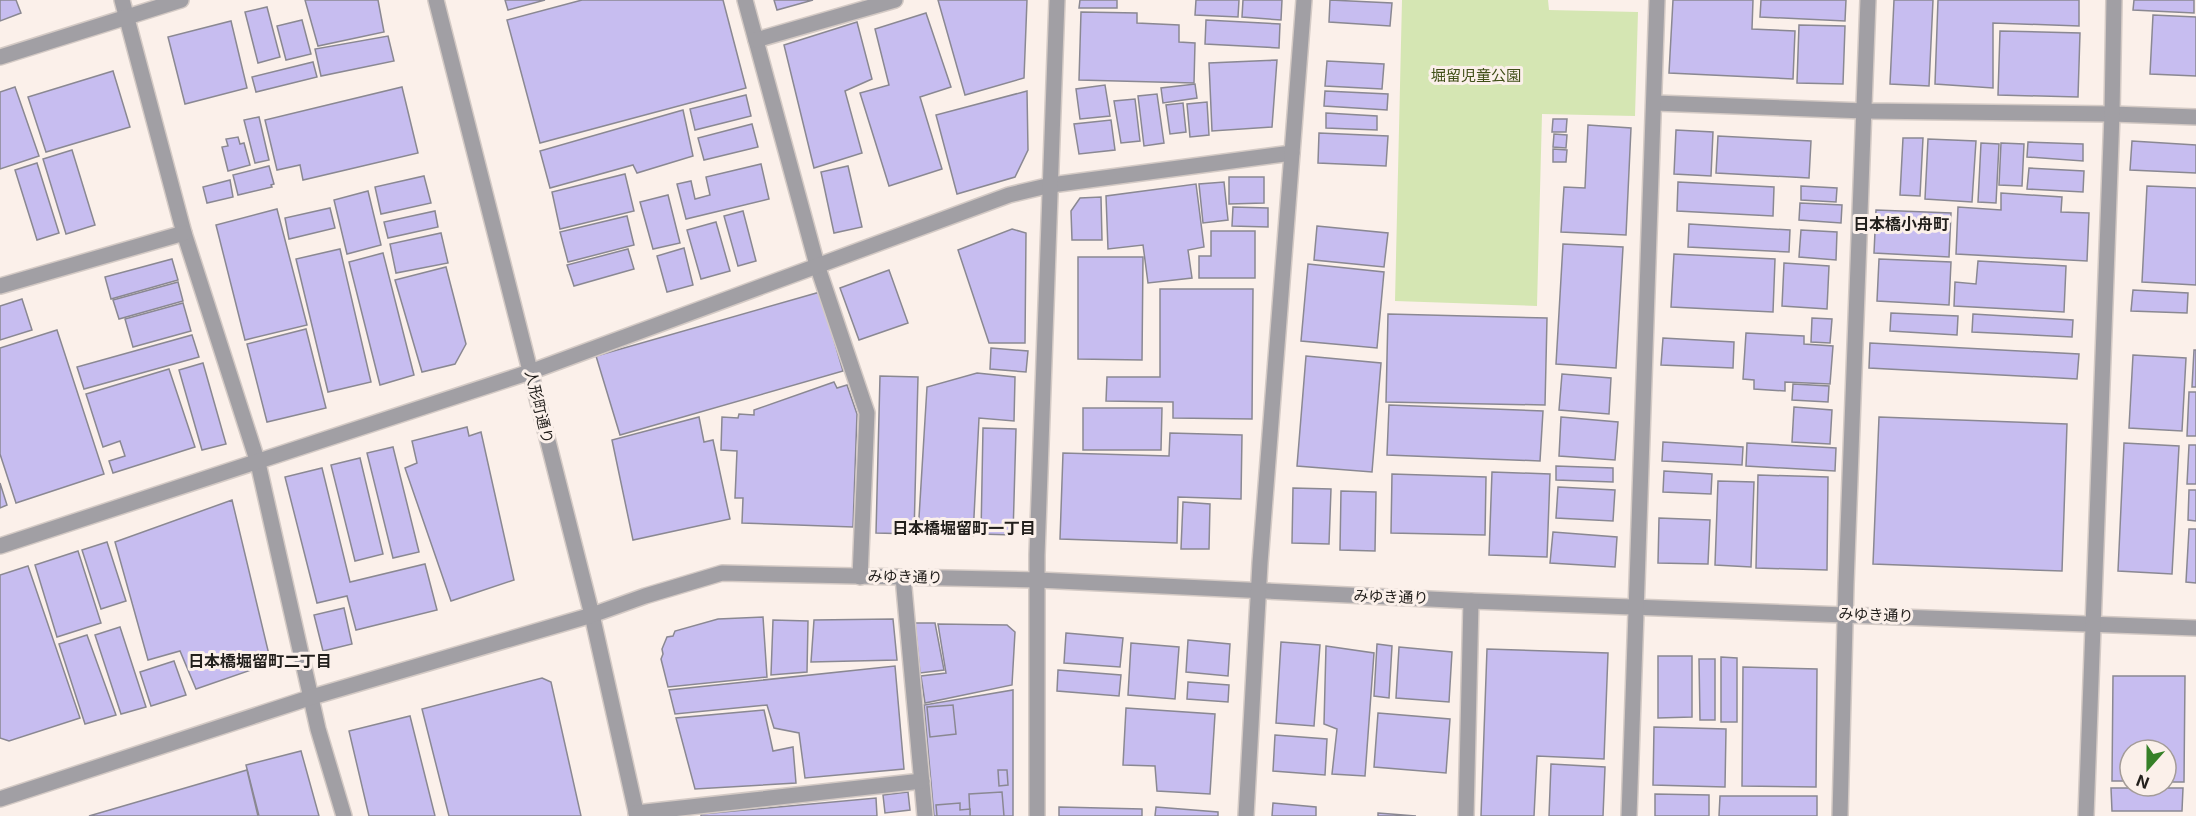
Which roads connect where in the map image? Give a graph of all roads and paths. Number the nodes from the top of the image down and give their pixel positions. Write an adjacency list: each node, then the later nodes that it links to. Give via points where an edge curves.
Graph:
1 (122, 0): 11 (street)
2 (181, 0): 11 (street)
3 (436, 0): 23 (street, 人形町通り)
4 (745, 0): 12 (street)
5 (895, 0): 12 (street)
6 (1058, 0): 19 (street)
7 (1304, 0): 18 (street)
8 (1657, 0): 14 (street)
9 (1868, 0): 15 (street)
10 (2114, 0): 16 (street)
11 (127, 17): 13 (street); 20 (street)
12 (756, 40): 21 (street)
13 (0, 57)
14 (1655, 103): 15 (street); 31 (street)
15 (1865, 111): 16 (street); 32 (street)
16 (2112, 114): 17 (street); 34 (street)
17 (2196, 117)
18 (1292, 153): 19 (street); 29 (street)
19 (1052, 185): 21 (street, via 1009,195); 28 (street)
20 (184, 233): 22 (street); 24 (street)
21 (816, 265): 23 (street); 26 (street, via 867,413)
22 (0, 286)
23 (530, 372): 24 (street); 33 (street, 人形町通り)
24 (258, 463): 25 (street); 36 (street)
25 (0, 546)
26 (861, 577): 27 (street, みゆき通り); 33 (street, みゆき通り, via 722,573)
27 (903, 577): 28 (street, みゆき通り); 37 (street)
28 (1038, 580): 29 (street, みゆき通り); 42 (street)
29 (1259, 592): 30 (street, みゆき通り); 43 (street)
30 (1471, 601): 31 (street, みゆき通り); 44 (street)
31 (1637, 606): 32 (street, みゆき通り); 45 (street)
32 (1845, 614): 34 (street, みゆき通り); 46 (street)
33 (592, 615): 36 (street, みゆき通り); 39 (street, 人形町通り)
34 (2093, 622): 35 (street, みゆき通り); 47 (street)
35 (2196, 628)
36 (312, 697): 38 (street, みゆき通り); 40 (street)
37 (922, 781): 39 (street); 41 (street)
38 (0, 799)
39 (636, 815)
40 (344, 816)
41 (925, 816)
42 (1037, 816)
43 (1246, 816)
44 (1466, 816)
45 (1629, 816)
46 (1840, 816)
47 (2086, 816)

